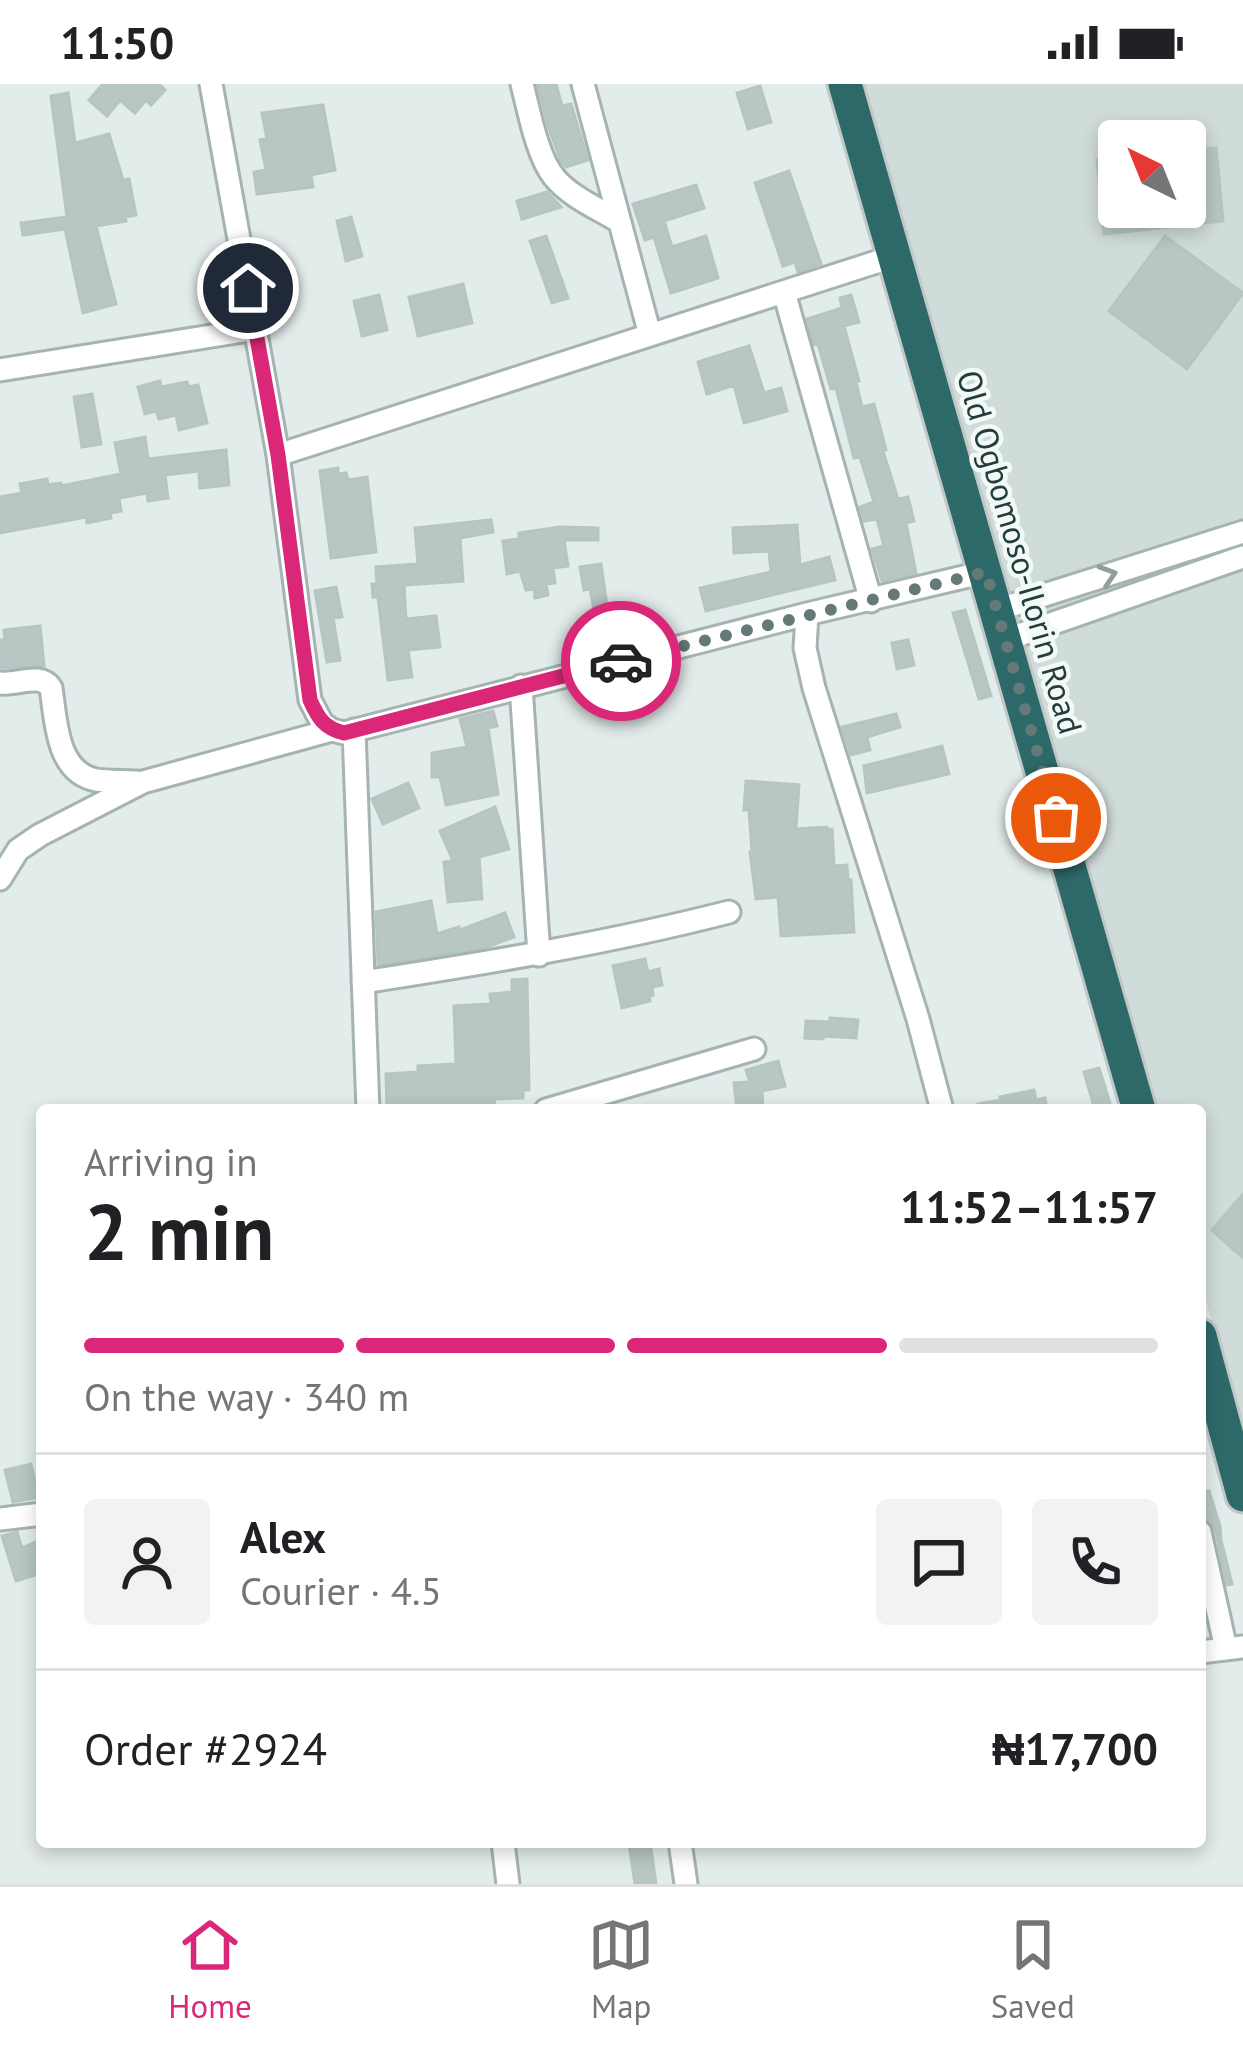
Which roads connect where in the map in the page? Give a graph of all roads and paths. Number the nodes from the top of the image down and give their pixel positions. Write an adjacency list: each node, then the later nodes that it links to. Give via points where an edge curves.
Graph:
1 (211, 84): 8 (street)
2 (522, 84): 5 (street, via 551,174)
3 (583, 84): 5 (street)
4 (845, 84): 6 (highway, Old Ogbomoso-Ilorin Road)
5 (620, 222): 9 (street)
6 (895, 256): 7 (street); 14 (highway, Old Ogbomoso-Ilorin Road)
7 (784, 292): 9 (street); 15 (street)
8 (255, 329): 10 (street); 11 (street)
9 (650, 335): 11 (street)
10 (0, 370)
11 (278, 455): 20 (street, via 310,700 322,723)
12 (1243, 532): 17 (street, one-way to 12)
13 (1243, 557): 17 (street)
14 (986, 572): 15 (street); 17 (highway, Old Ogbomoso-Ilorin Road)
15 (871, 601): 16 (street)
16 (807, 614): 19 (street); 29 (street, via 814,688)
17 (1001, 625): 30 (highway, Old Ogbomoso-Ilorin Road)
18 (0, 683): 21 (street, via 46,681 62,751 82,775)
19 (521, 686): 20 (street); 24 (street)
20 (343, 730): 21 (street); 25 (street)
21 (143, 782): 22 (street, via 40,835 18,850)
22 (0, 879)
23 (729, 912): 24 (street)
24 (539, 955): 25 (street)
25 (363, 982): 27 (street)
26 (754, 1049): 28 (street)
27 (368, 1104)
28 (566, 1104)
29 (940, 1104)
30 (1137, 1104)
31 (1206, 1358): 32 (highway)
32 (1242, 1492)
33 (36, 1515): 34 (street)
34 (0, 1519)
35 (1206, 1552): 36 (street)
36 (1234, 1648)
37 (504, 1848): 39 (street)
38 (681, 1848): 40 (street)
39 (508, 1884)
40 (686, 1884)

